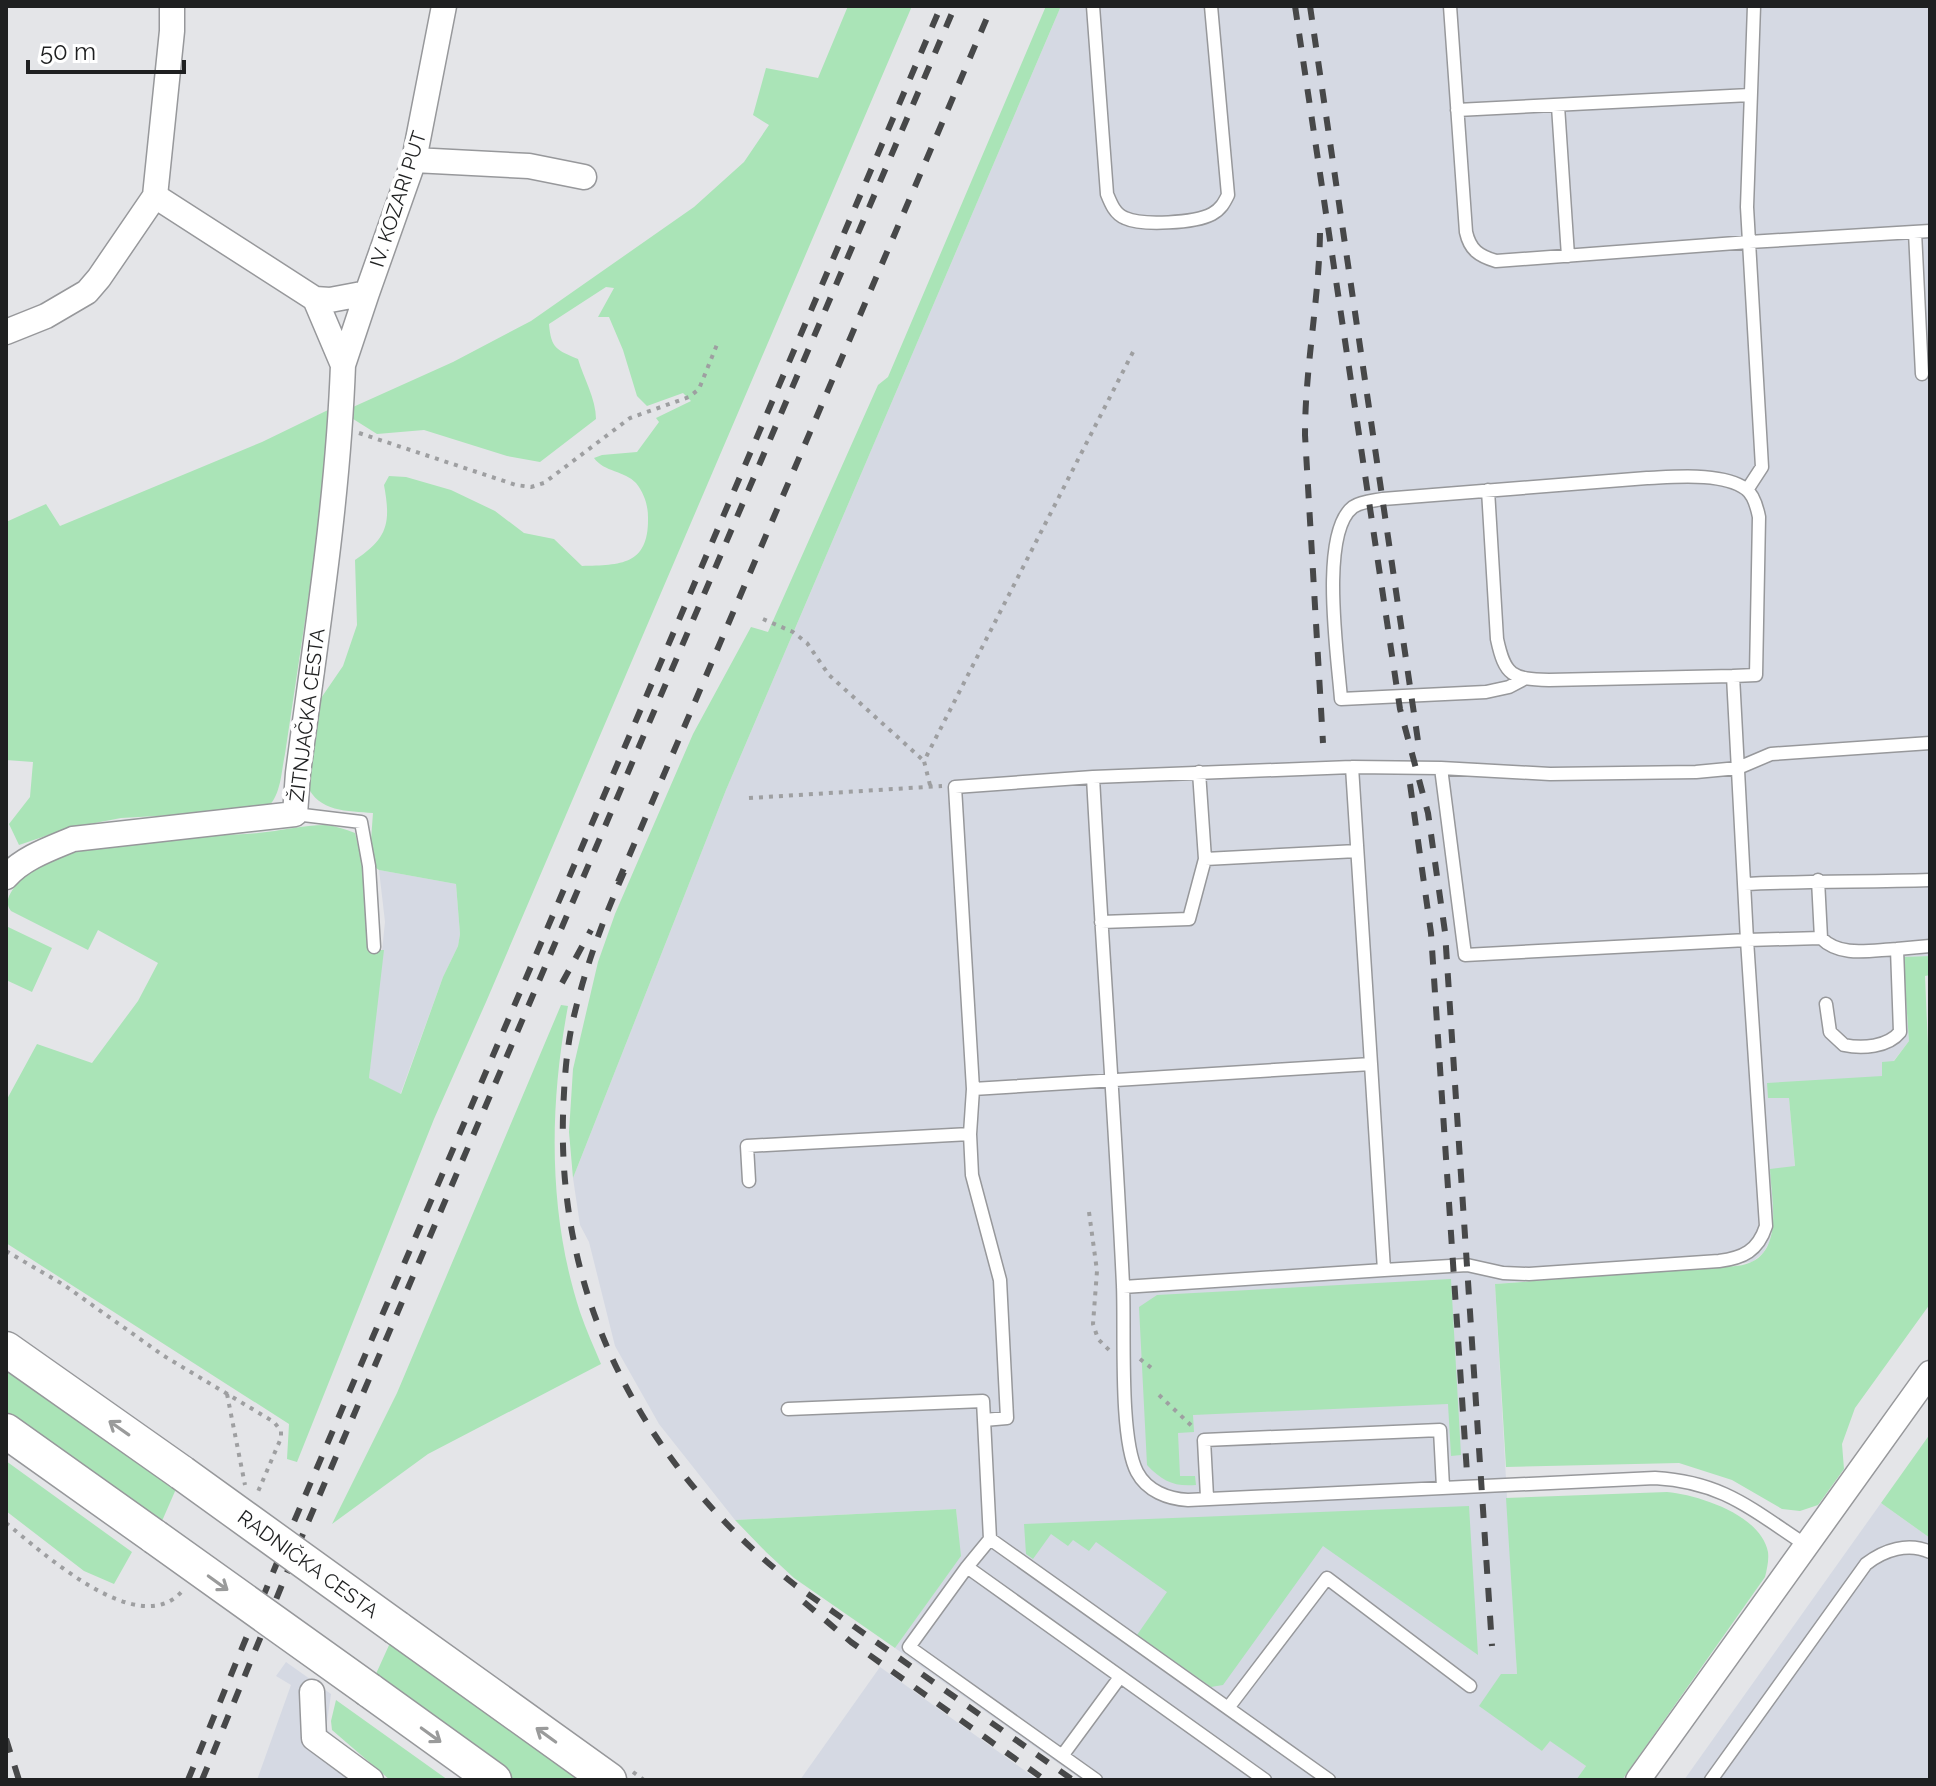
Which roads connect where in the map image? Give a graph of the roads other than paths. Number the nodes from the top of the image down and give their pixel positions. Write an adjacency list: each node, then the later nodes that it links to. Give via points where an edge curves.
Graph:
1 (172, 6): 12 (street)
2 (444, 6): 10 (street, IV. KOZARI PUT)
3 (1093, 6): 4 (lane, via 1107,194 1117,213 1138,222 1211,215 1228,195)
4 (1211, 6)
5 (1450, 6): 9 (lane)
6 (1754, 6): 7 (lane)
7 (1750, 95): 8 (lane); 15 (lane)
8 (1558, 106): 9 (lane); 16 (lane)
9 (1457, 110): 16 (lane, via 1466,232 1475,252 1496,261)
10 (414, 160): 11 (street, via 529,166); 17 (street, IV. KOZARI PUT)
11 (584, 177)
12 (155, 196): 18 (street); 19 (street, via 87,292)
13 (1930, 231): 14 (lane)
14 (1915, 232): 15 (lane); 21 (lane)
15 (1749, 242): 16 (lane); 23 (lane, via 1762,467)
16 (1568, 256)
17 (367, 293): 18 (street, IV. KOZARI PUT); 20 (street)
18 (315, 299): 20 (street)
19 (6, 332)
20 (343, 365): 32 (street, ŽITNJAČKA CESTA, via 341,431)
21 (1922, 374)
22 (1488, 490): 23 (lane, via 1688,476); 25 (lane, via 1497,639 1505,667); 25 (lane, via 1368,501 1355,506 1340,524 1333,568 1341,699 1486,692)
23 (1747, 490): 24 (lane, via 1759,517 1756,675)
24 (1733, 676): 25 (lane); 29 (lane)
25 (1524, 679)
26 (1930, 743): 29 (lane, via 1771,754)
27 (1352, 767): 28 (lane); 30 (lane); 33 (lane)
28 (1441, 768): 29 (lane, via 1550,774); 41 (lane, via 1465,955)
29 (1738, 768): 38 (lane)
30 (1199, 772): 31 (lane); 34 (lane)
31 (1093, 777): 39 (lane); 48 (lane, via 955,787)
32 (295, 814): 35 (street, ŽITNJAČKA CESTA, via 73,839 39,853); 43 (lane, via 361,822)
33 (1357, 851): 34 (lane); 46 (lane)
34 (1205, 859): 39 (lane, via 1189,919)
35 (6, 877)
36 (1818, 880): 37 (lane); 38 (lane); 40 (lane)
37 (1930, 880)
38 (1744, 884): 41 (lane)
39 (1101, 922): 47 (lane)
40 (1821, 938): 41 (lane); 44 (lane, via 1838,951)
41 (1747, 940): 51 (lane, via 1766,1215 1763,1235 1749,1254 1719,1261 1529,1274 1467,1265)
42 (1930, 946): 44 (lane)
43 (374, 947)
44 (1897, 949): 45 (lane, via 1901,1026 1896,1037 1880,1044 1844,1045 1830,1032)
45 (1826, 1004)
46 (1371, 1064): 47 (lane); 51 (lane)
47 (1111, 1081): 48 (lane); 52 (lane)
48 (973, 1089): 49 (lane)
49 (970, 1134): 50 (lane, via 747,1146); 56 (lane, via 972,1175 1000,1280 1007,1418)
50 (749, 1181)
51 (1384, 1270): 52 (lane)
52 (1123, 1287): 59 (lane, via 1129,1433 1137,1472 1145,1484 1173,1499)
53 (6, 1349): 71 (main road, RADNIČKA CESTA, one-way to 53, bridge)
54 (1930, 1373): 61 (street)
55 (788, 1409): 56 (lane, via 983,1401)
56 (984, 1420): 60 (lane)
57 (6, 1431): 70 (main road, one-way to 70, bridge)
58 (1443, 1487): 59 (lane); 59 (lane, via 1440,1430 1204,1440); 61 (lane, via 1683,1480 1733,1496)
59 (1207, 1497)
60 (990, 1539): 63 (lane); 67 (lane)
61 (1806, 1545): 75 (street)
62 (1930, 1552): 76 (lane, via 1900,1548 1866,1564)
63 (967, 1567): 64 (lane); 68 (lane, via 909,1647)
64 (1120, 1677): 68 (lane); 73 (lane)
65 (1470, 1686): 67 (lane, via 1327,1578)
66 (312, 1692): 69 (street, via 314,1738)
67 (1228, 1708): 74 (lane)
68 (1062, 1756): 72 (lane)
69 (371, 1780)
70 (494, 1780)
71 (609, 1780)
72 (1096, 1780)
73 (1265, 1780)
74 (1329, 1780)
75 (1638, 1780)
76 (1711, 1780)

